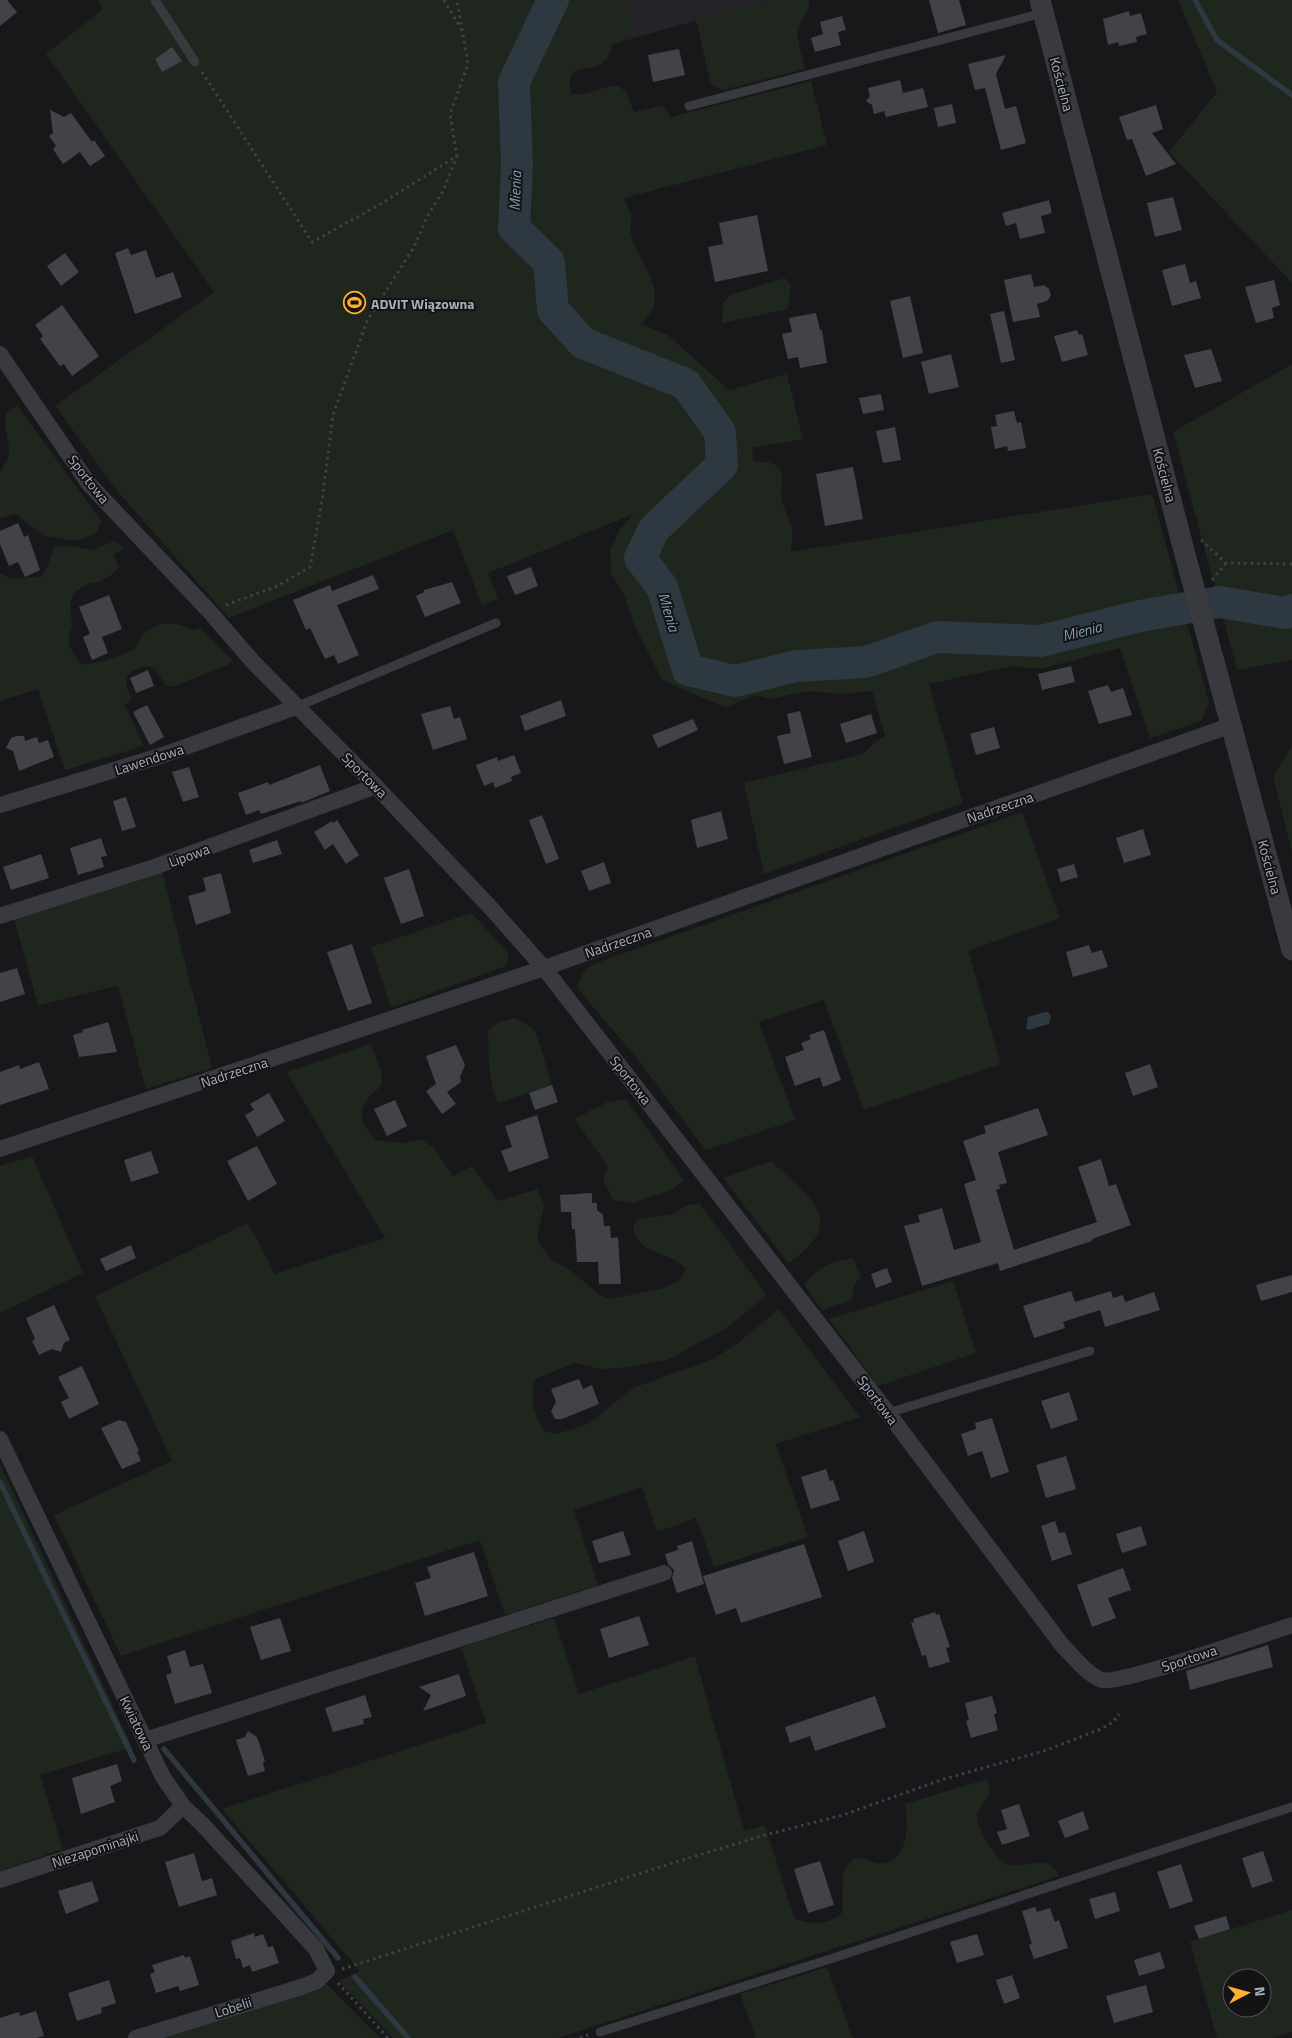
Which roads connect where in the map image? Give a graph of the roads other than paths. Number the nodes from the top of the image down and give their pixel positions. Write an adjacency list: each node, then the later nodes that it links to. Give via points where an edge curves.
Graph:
1 (155, 0): 3 (lane)
2 (1042, 7): 4 (lane); 8 (street, Kościelna)
3 (195, 62)
4 (689, 106)
5 (0, 354): 7 (street, Sportowa, via 89,484 210,610)
6 (496, 622): 7 (lane)
7 (296, 707): 9 (street, Sportowa); 10 (street, Lawendowa, via 163,755)
8 (1232, 725): 12 (street, Kościelna); 13 (street, Nadrzeczna)
9 (376, 786): 11 (street, Lipowa, via 154,867); 13 (street, Sportowa)
10 (0, 805)
11 (0, 916)
12 (1292, 950)
13 (544, 968): 14 (street, Nadrzeczna); 16 (street, Sportowa)
14 (0, 1150)
15 (1090, 1350): 16 (lane)
16 (888, 1414): 19 (street, Sportowa, via 1062,1645 1097,1678 1104,1681 1133,1676)
17 (0, 1439): 20 (street, Kwiatowa)
18 (664, 1573): 20 (street)
19 (1292, 1625)
20 (144, 1740): 21 (street, Kwiatowa)
21 (183, 1806): 23 (street, Niezapominajki, via 160,1828); 24 (street, Kwiatowa, via 316,1949)
22 (1292, 1807): 25 (lane)
23 (0, 1880)
24 (327, 1971): 26 (street, Lobelii, via 317,1981 301,1987)
25 (600, 2032)
26 (136, 2038)

